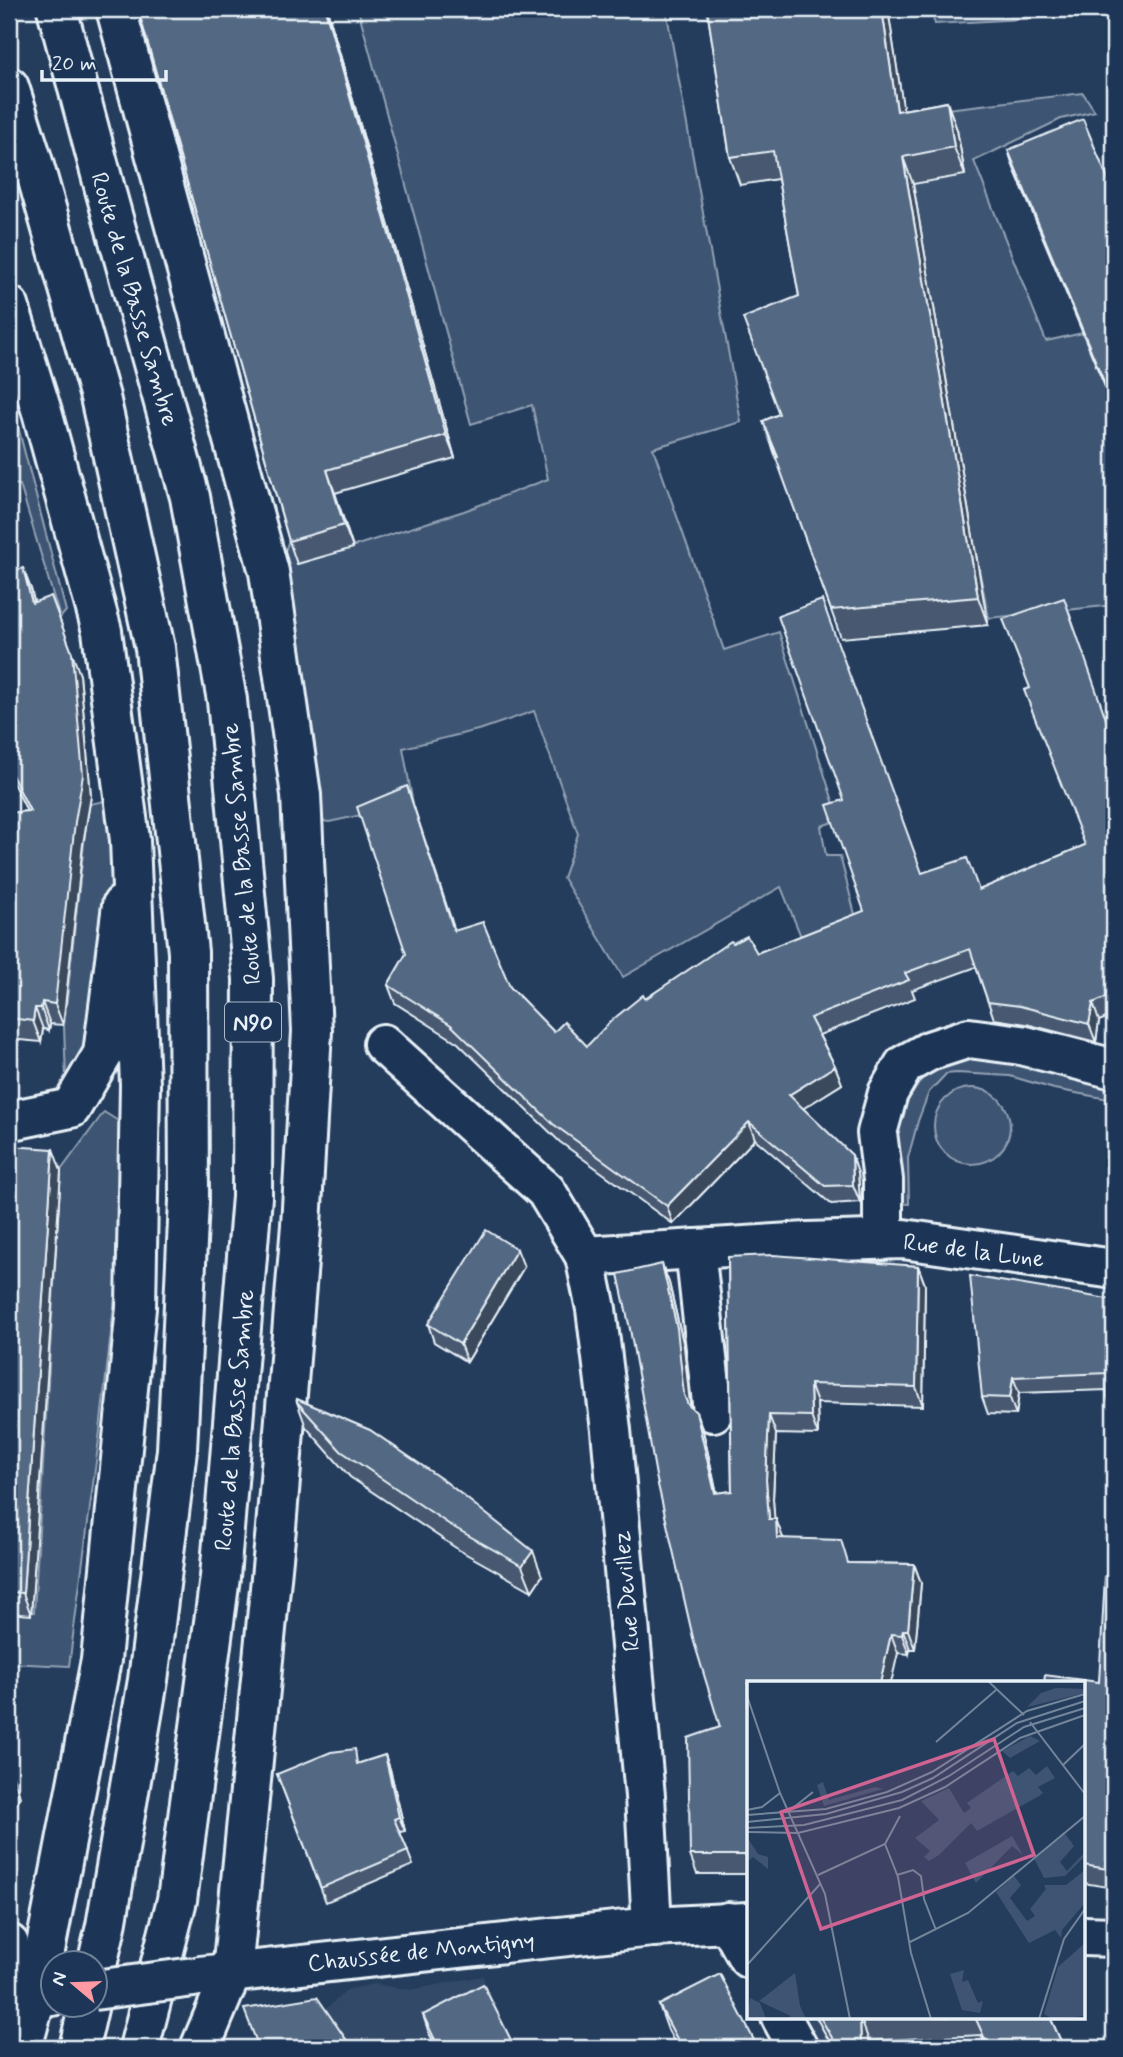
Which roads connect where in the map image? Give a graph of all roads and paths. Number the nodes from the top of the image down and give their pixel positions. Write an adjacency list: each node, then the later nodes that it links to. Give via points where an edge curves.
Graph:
1 (57, 9): 28 (main road, Route de la Basse Sambre / N90, via 190,497 228,699 253,979 252,1197 220,1577 177,1900)
2 (116, 9): 21 (main road, via 269,572 302,795 311,1059 276,1528)
3 (9, 88): 19 (main road, N90, via 100,397 155,648 188,952 189,1201 177,1450 148,1680)
4 (9, 306): 5 (main road, via 102,631)
5 (130, 840): 8 (main road, via 103,1054 71,1108); 23 (main road, via 140,1085 136,1308 102,1660)
6 (383, 1044): 11 (main road, Rue Devillez, via 546,1191)
7 (1114, 1069): 9 (main road, via 1021,1045 970,1038 904,1065 888,1093 877,1133)
8 (9, 1118)
9 (883, 1240): 10 (main road, Rue de la Lune); 12 (main road, Rue de la Lune)
10 (695, 1249): 11 (main road); 13 (main road)
11 (585, 1256): 15 (main road, Rue Devillez, via 611,1430 645,1796)
12 (1114, 1269)
13 (713, 1412)
14 (738, 1922): 15 (main road, Chaussée de Montigny); 20 (main road)
15 (652, 1927): 21 (main road, Chaussée de Montigny)
16 (1084, 1936): 17 (main road)
17 (1114, 1937)
18 (9, 1944): 23 (main road)
19 (101, 1948)
20 (747, 1954)
21 (232, 1972): 22 (main road, Chaussée de Montigny, bridge); 29 (main road)
22 (108, 1988)
23 (28, 1997): 26 (main road)
24 (86, 2018): 27 (main road)
25 (782, 2018): 30 (main road)
26 (22, 2048)
27 (79, 2048)
28 (139, 2048)
29 (200, 2048)
30 (798, 2048)

